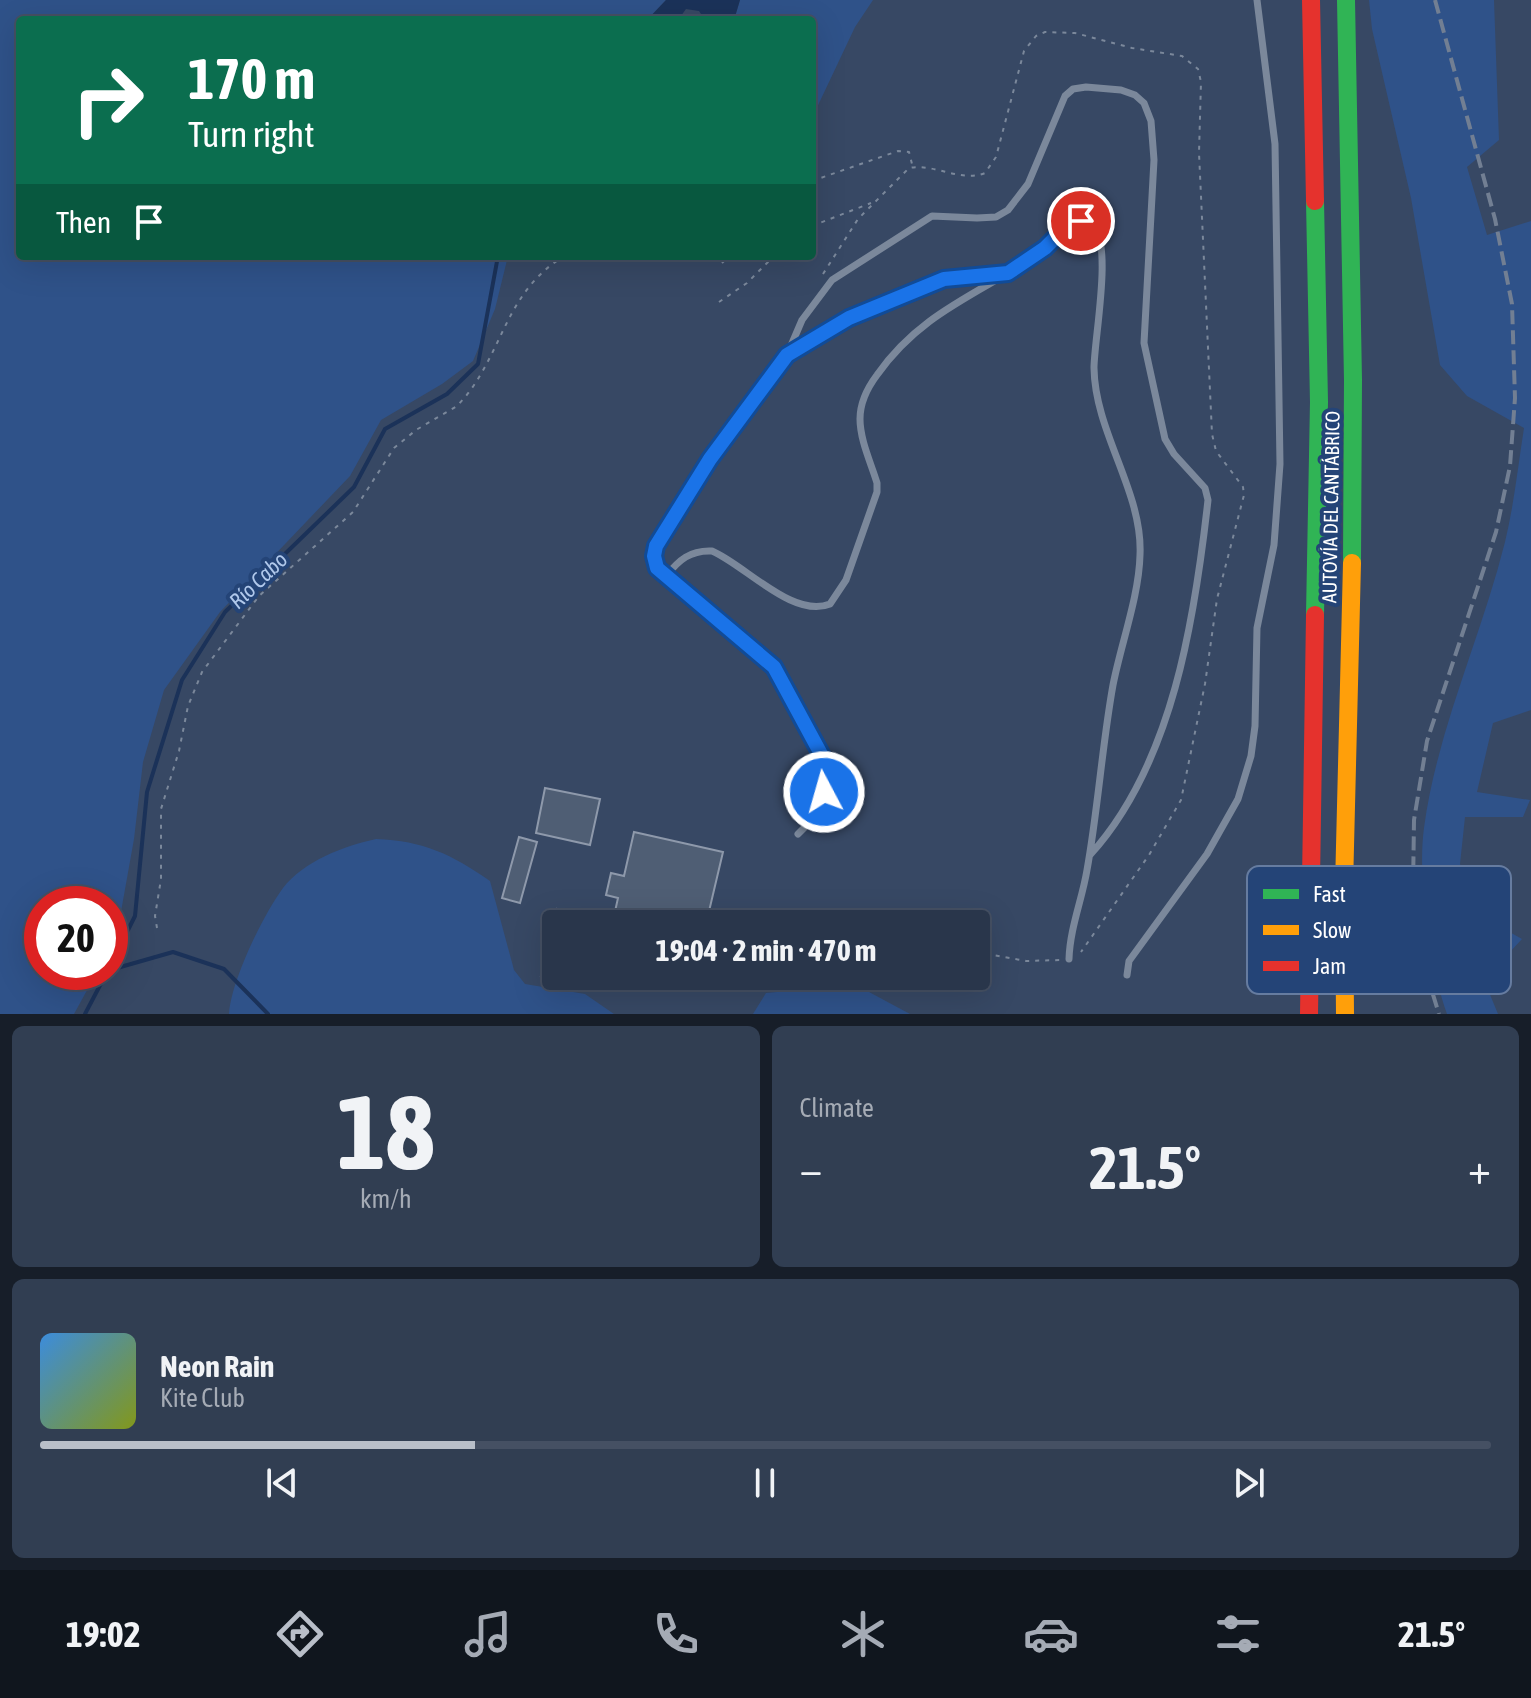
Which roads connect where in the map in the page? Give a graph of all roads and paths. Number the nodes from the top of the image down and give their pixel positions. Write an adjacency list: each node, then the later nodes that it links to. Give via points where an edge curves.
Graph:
1 (1257, 0): 22 (lane, via 1275,144 1280,464 1274,545 1259,608 1255,726 1238,799 1207,854 1133,954)
2 (1311, 0): 18 (highway, AUTOVÍA DEL CANTÁBRICO, via 1319,402)
3 (1346, 0): 19 (highway, AUTOVÍA DEL CANTÁBRICO, via 1355,335)
4 (913, 168): 5 (path, via 909,152 898,151)
5 (816, 180)
6 (871, 203): 7 (path)
7 (816, 224)
8 (559, 260): 20 (path, via 514,307 466,396 394,448 353,512 259,596 202,672 161,809)
9 (725, 260): 11 (path)
10 (770, 260): 13 (path)
11 (722, 263)
12 (1008, 273): 14 (lane, via 944,279 849,318); 15 (lane, via 927,321 904,340 873,380 860,423 877,492 846,580 830,604 813,608 788,599 712,551 679,560); 17 (lane, via 1073,223 1089,223 1100,235 1095,387 1136,514 1140,559 1105,728)
13 (719, 302)
14 (787, 355): 15 (lane, via 710,459 656,546 657,568); 17 (lane, via 802,320 832,280 921,221 950,215 996,217 1008,210 1028,184 1057,108 1073,89 1121,90 1144,103 1154,160 1144,343 1165,439 1205,488 1208,500 1181,671 1168,713 1129,798)
15 (666, 576): 16 (lane, via 774,667 798,708 825,772 814,818)
16 (798, 834)
17 (1090, 855): 21 (lane)
18 (1310, 866)
19 (1345, 866)
20 (157, 928)
21 (1069, 959)
22 (1127, 975)
23 (1347, 994): 24 (highway, AUTOVÍA DEL CANTÁBRICO)
24 (1348, 1014)

